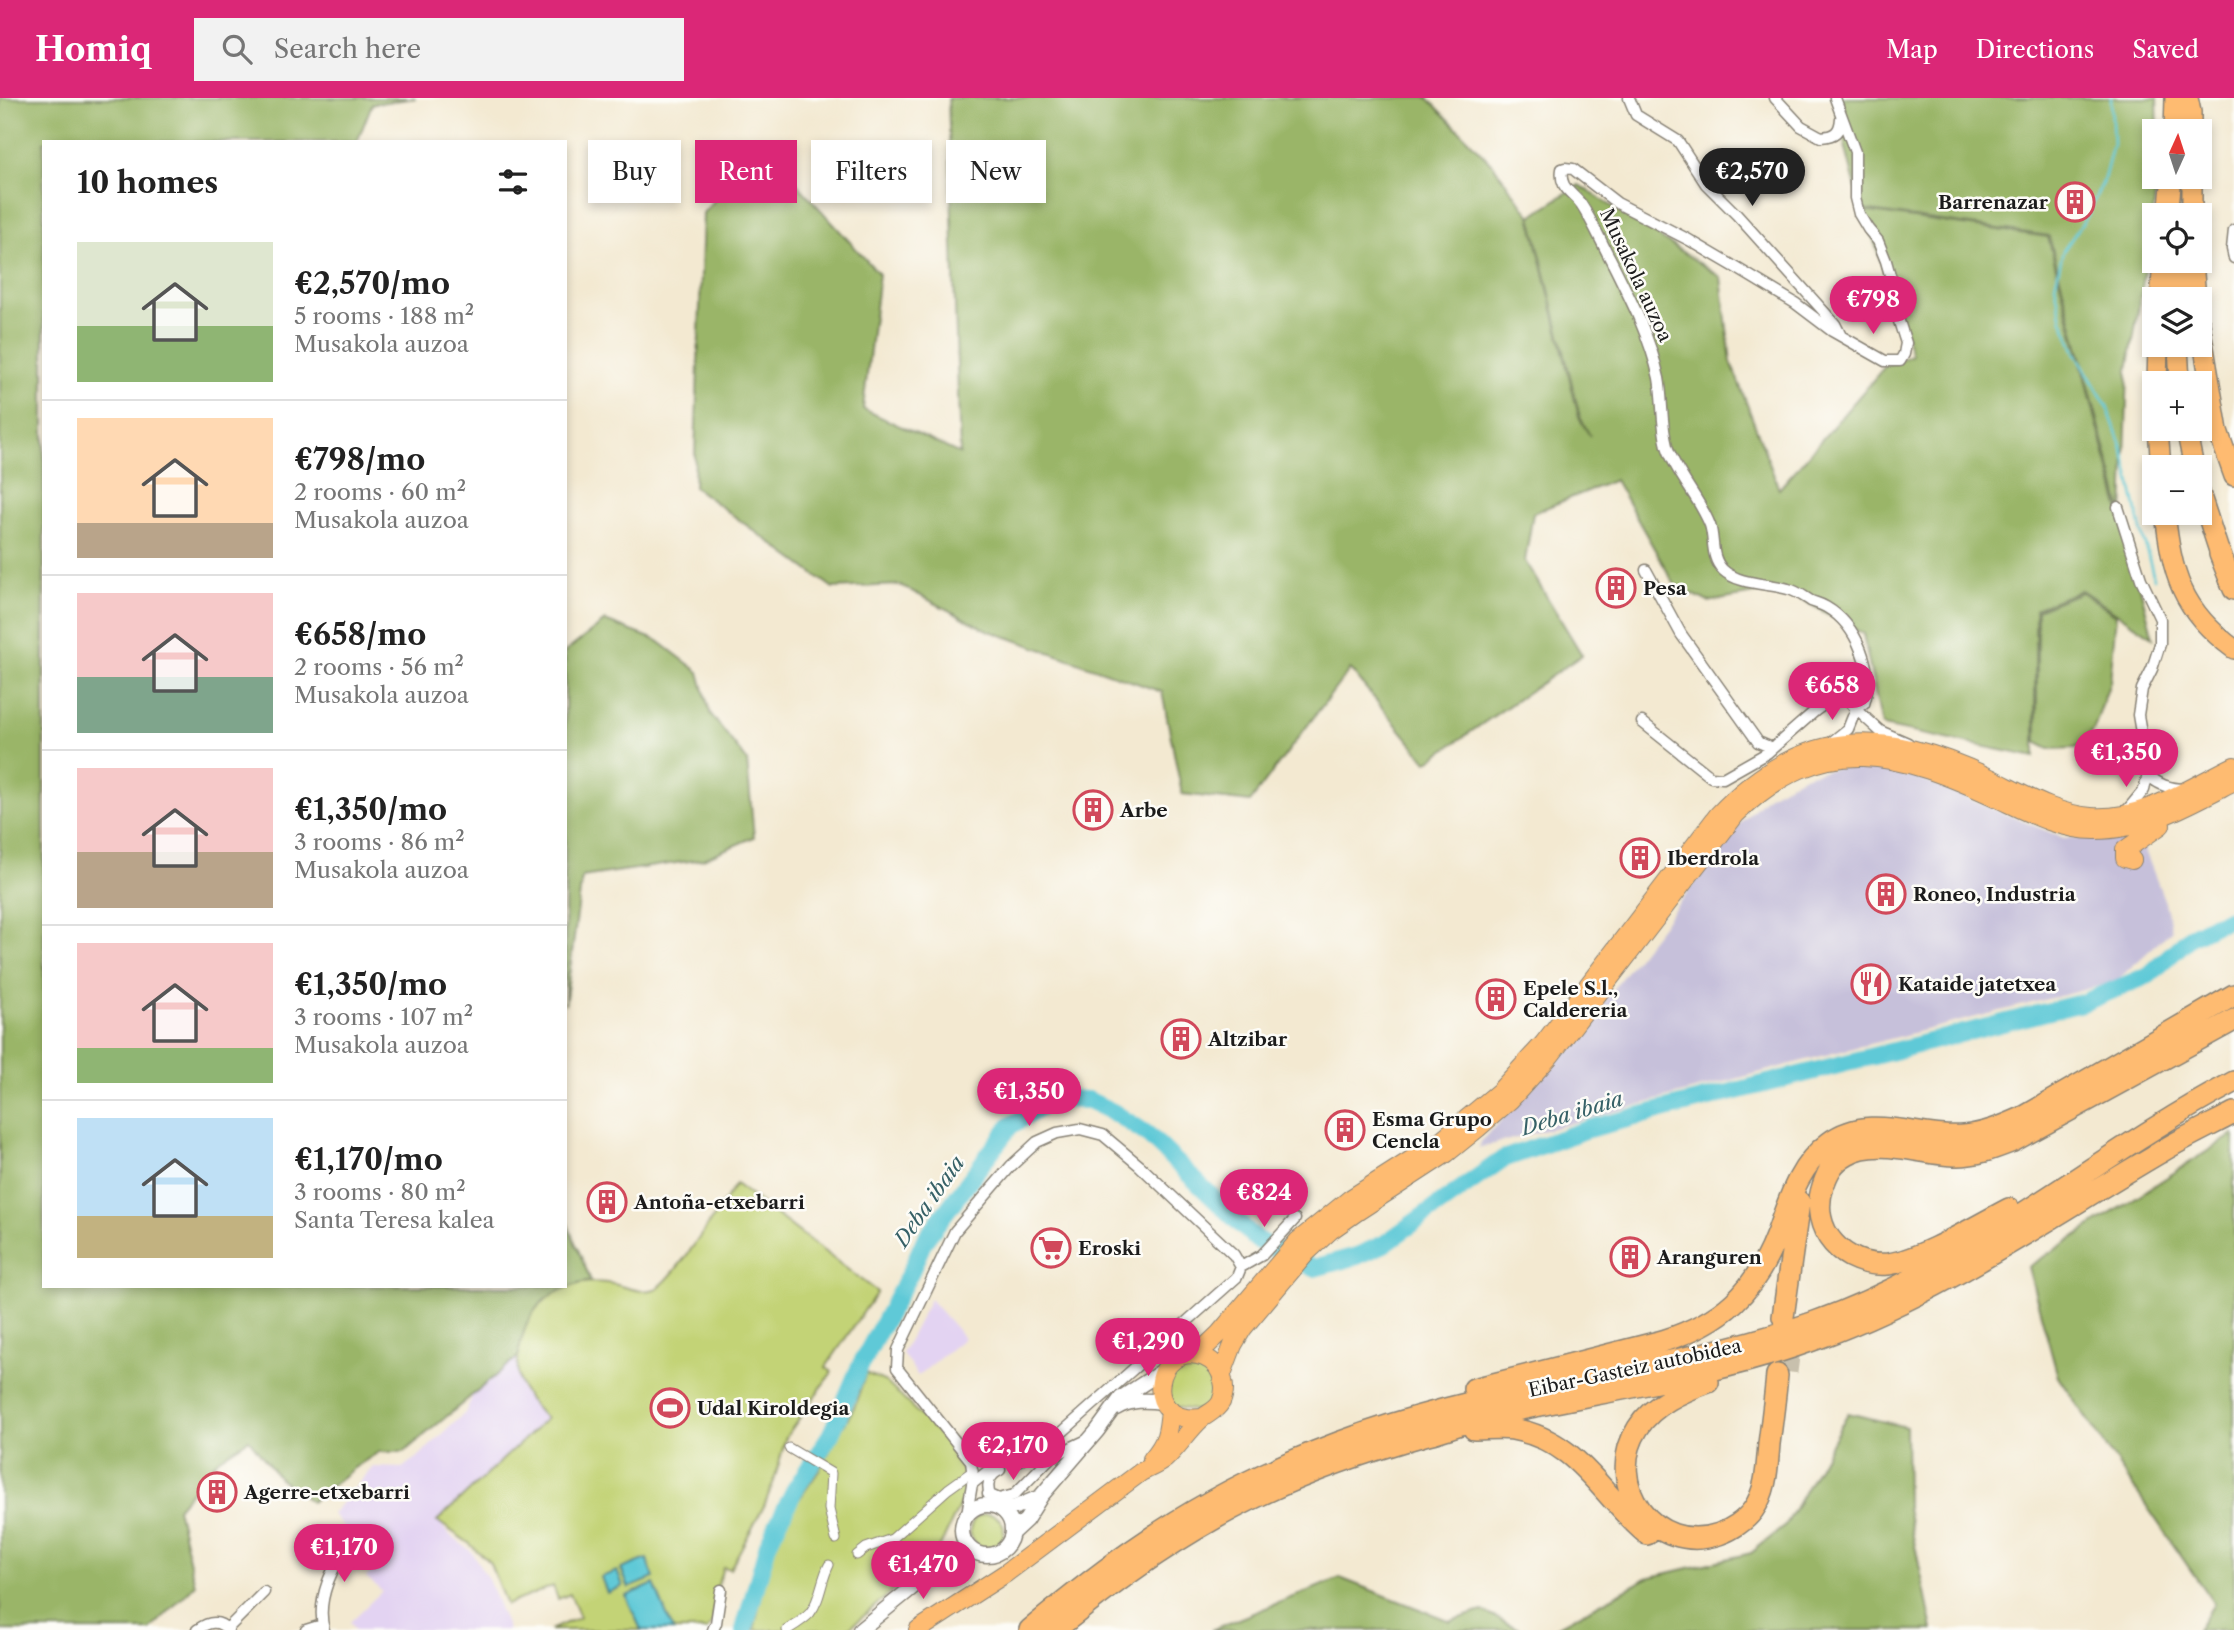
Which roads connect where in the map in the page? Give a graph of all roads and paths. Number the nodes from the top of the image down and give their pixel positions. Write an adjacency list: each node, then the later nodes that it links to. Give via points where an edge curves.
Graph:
1 (1629, 98): 13 (street, Musakola auzoa, via 1636,115 1678,141 1706,184)
2 (1775, 98): 7 (street, via 1801,126 1821,137 1836,134)
3 (1835, 98): 7 (street, Musakola auzoa)
4 (2175, 98): 8 (highway)
5 (2182, 98): 9 (highway)
6 (2188, 98): 10 (highway)
7 (1841, 118): 13 (street, Musakola auzoa, via 1855,152 1859,214 1886,261 1906,343 1904,354 1900,361 1885,361)
8 (2174, 119)
9 (2183, 119)
10 (2190, 119)
11 (2234, 230): 12 (street)
12 (2234, 258)
13 (1841, 336): 24 (street, Musakola auzoa, via 1689,240 1617,203 1573,169 1562,169 1564,186 1591,220 1650,345 1667,444 1709,524 1717,562 1737,578 1795,591 1839,617 1864,658 1867,694)
14 (2206, 357): 15 (highway, via 2218,431)
15 (2234, 475)
16 (2118, 508): 30 (street, via 2141,579 2161,619 2160,644 2142,689 2138,715)
17 (2167, 525): 23 (highway, via 2173,569 2183,592 2202,621)
18 (2210, 525): 19 (highway)
19 (2220, 554): 21 (highway); 22 (highway)
20 (1646, 570): 27 (street, via 1697,659 1758,742)
21 (2234, 576)
22 (2234, 589)
23 (2234, 649)
24 (1856, 709): 26 (street, Musakola auzoa, via 1848,729); 27 (street, via 1847,698 1836,696); 28 (street, via 1880,730)
25 (1642, 722): 27 (street, via 1711,777 1723,778)
26 (1826, 747): 28 (main road, via 1871,743); 43 (main road, via 1790,758 1740,792 1544,1043 1499,1092 1439,1142 1350,1199)
27 (1772, 748)
28 (1937, 758): 34 (main road, via 2068,813)
29 (2234, 766): 32 (main road)
30 (2148, 774): 32 (street, via 2169,788); 34 (street, via 2144,790)
31 (2234, 781): 33 (main road)
32 (2192, 788): 34 (main road)
33 (2214, 791): 35 (main road, via 2125,850 2125,858); 43 (main road, via 2148,822 2092,830 2044,820 1954,779 1896,760 1845,757 1795,770 1735,814 1550,1056 1510,1100 1447,1153)
34 (2124, 815)
35 (2132, 860)
36 (2234, 995): 40 (highway, via 1998,1128 1961,1137 1864,1129 1830,1143)
37 (2234, 1020): 40 (highway, via 1994,1149 1955,1155 1866,1147)
38 (2234, 1082): 41 (highway, Eibar-Gasteiz autobidea)
39 (2234, 1112): 47 (highway, Eibar-Gasteiz autobidea, via 1929,1290)
40 (1819, 1166): 41 (highway, via 1819,1210 1828,1237 1851,1258 1889,1264 1946,1242); 46 (highway, via 1821,1176 1808,1209); 60 (highway, via 1794,1187 1759,1274 1710,1322 1690,1333 1392,1414 1292,1454)
41 (2086, 1171): 60 (highway, Eibar-Gasteiz autobidea, via 1921,1276 1816,1322 1690,1358 1475,1402 1383,1427)
42 (1292, 1221): 44 (street, via 1262,1255)
43 (1317, 1234): 45 (main road)
44 (1241, 1267): 57 (street, via 1237,1278 1050,1443); 58 (street, via 1234,1255 1103,1135 1080,1129 1037,1142 955,1231 898,1350 897,1368 968,1455)
45 (1278, 1275): 48 (main road); 50 (main road, via 1233,1345)
46 (1789, 1315)
47 (1821, 1337): 54 (highway, Eibar-Gasteiz autobidea, via 1694,1375); 54 (highway, via 1764,1365 1686,1390 1639,1425 1629,1444 1628,1484 1642,1514 1675,1535 1693,1538 1726,1532 1752,1510 1766,1478 1782,1373 1778,1469 1771,1497 1754,1525 1717,1547 1681,1548 1646,1534 1572,1455 1534,1435 1511,1429)
48 (1197, 1355): 49 (main road, via 1178,1358); 50 (main road, via 1207,1358)
49 (1164, 1370): 51 (main road, via 1159,1386); 52 (street, via 1121,1398)
50 (1222, 1374): 53 (main road, via 1221,1402)
51 (1166, 1406): 52 (street, via 1136,1401); 53 (main road, via 1179,1417); 59 (main road, via 1164,1445)
52 (1115, 1409): 55 (street)
53 (1202, 1418): 59 (main road, via 1163,1461)
54 (1447, 1429): 82 (highway, Eibar-Gasteiz autobidea, via 1319,1469 1260,1495 1156,1554)
55 (1091, 1438): 62 (street); 63 (street, via 1051,1457 1014,1495)
56 (793, 1451): 67 (street, via 832,1476 829,1508)
57 (1020, 1460): 61 (street, via 999,1462); 63 (street, via 990,1477 987,1485)
58 (973, 1471): 61 (street); 69 (street, via 892,1539)
59 (1141, 1472): 80 (main road, via 1006,1573)
60 (1256, 1478): 81 (highway, Eibar-Gasteiz autobidea, via 1143,1543)
61 (972, 1484): 64 (street)
62 (1041, 1496): 63 (street, via 1016,1507); 65 (street)
63 (994, 1502): 64 (street); 65 (street, via 1010,1519)
64 (967, 1514): 68 (street, via 961,1528)
65 (1013, 1532): 68 (street, via 998,1553 983,1556)
66 (350, 1539): 73 (street, via 323,1594)
67 (836, 1539)
68 (967, 1547): 79 (street)
69 (857, 1555)
70 (829, 1565): 78 (street, via 810,1614)
71 (721, 1590): 77 (street)
72 (264, 1592): 75 (street)
73 (323, 1627): 76 (street)
74 (197, 1630): 75 (street, via 214,1622)
75 (228, 1630)
76 (306, 1630)
77 (713, 1630)
78 (788, 1630)
79 (860, 1630)
80 (918, 1630)
81 (1030, 1630)
82 (1055, 1630)

